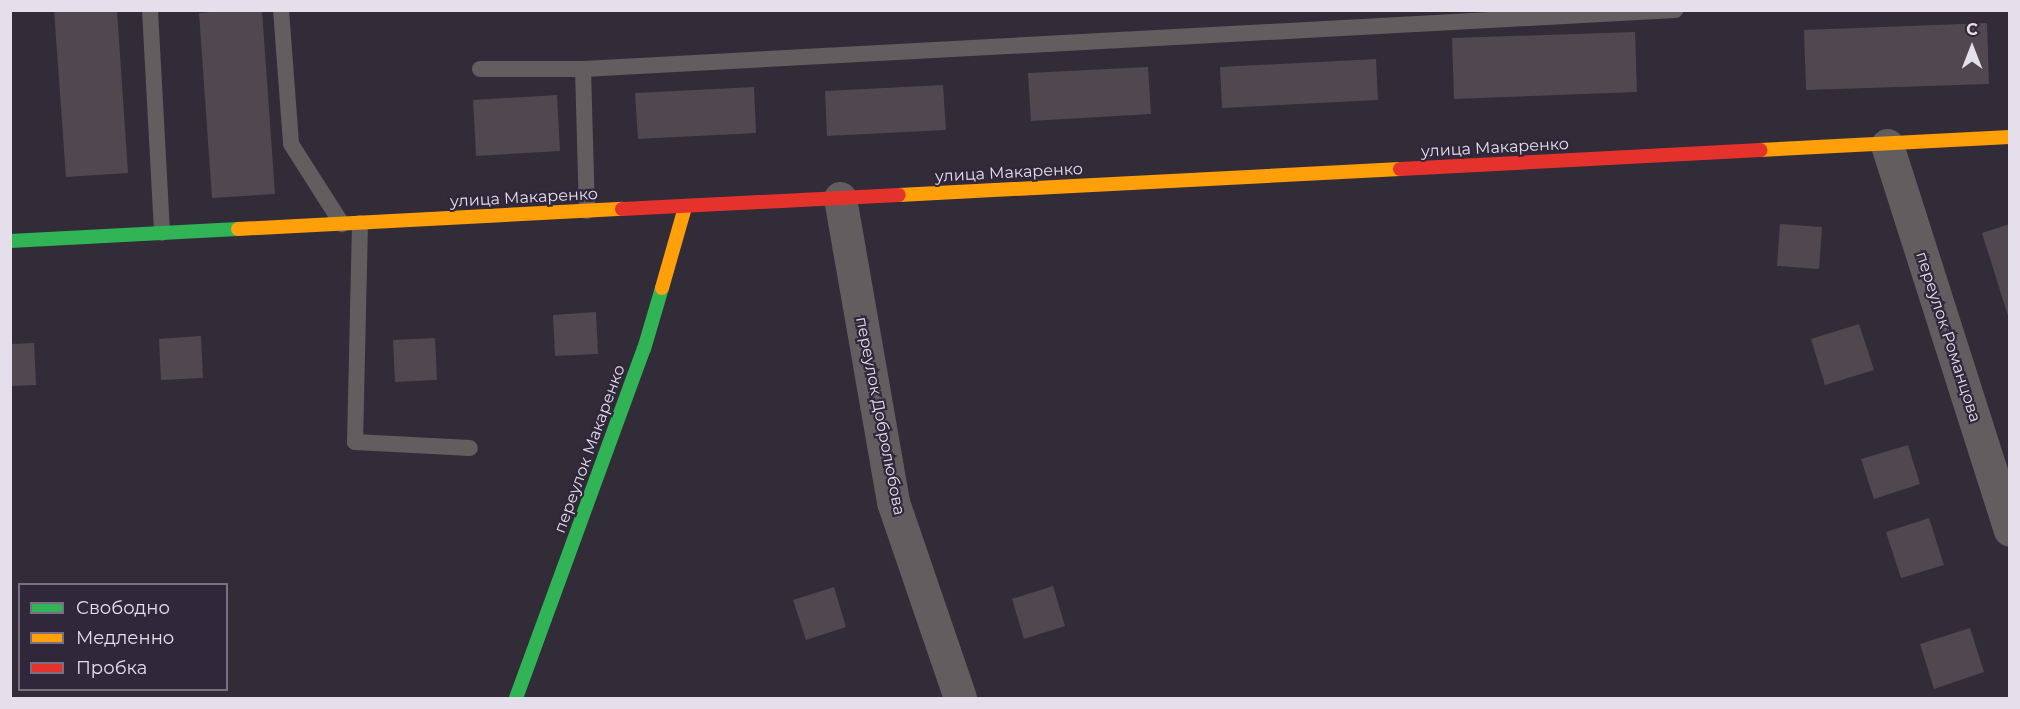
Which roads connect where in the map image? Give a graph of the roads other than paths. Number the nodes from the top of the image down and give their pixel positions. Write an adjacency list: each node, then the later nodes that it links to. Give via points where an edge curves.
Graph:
1 (150, 10): 13 (lane)
2 (281, 10): 12 (lane, via 291,144)
3 (1675, 10): 5 (lane)
4 (480, 69): 5 (lane)
5 (583, 69): 10 (lane)
6 (2010, 137): 7 (street, улица Макаренко)
7 (1887, 145): 8 (street, улица Макаренко); 16 (street, переулок Романцова)
8 (840, 198): 9 (street, улица Макаренко); 18 (street, переулок Добролюбова, via 892,502)
9 (685, 207): 10 (street, улица Макаренко); 17 (street, переулок Макаренко, via 644,349)
10 (587, 212): 11 (street, улица Макаренко)
11 (360, 223): 12 (street, улица Макаренко); 15 (lane, via 355,442)
12 (342, 224): 13 (street, улица Макаренко)
13 (162, 233): 14 (street, улица Макаренко)
14 (10, 241)
15 (470, 448)
16 (2010, 530)
17 (516, 699)
18 (960, 699)

